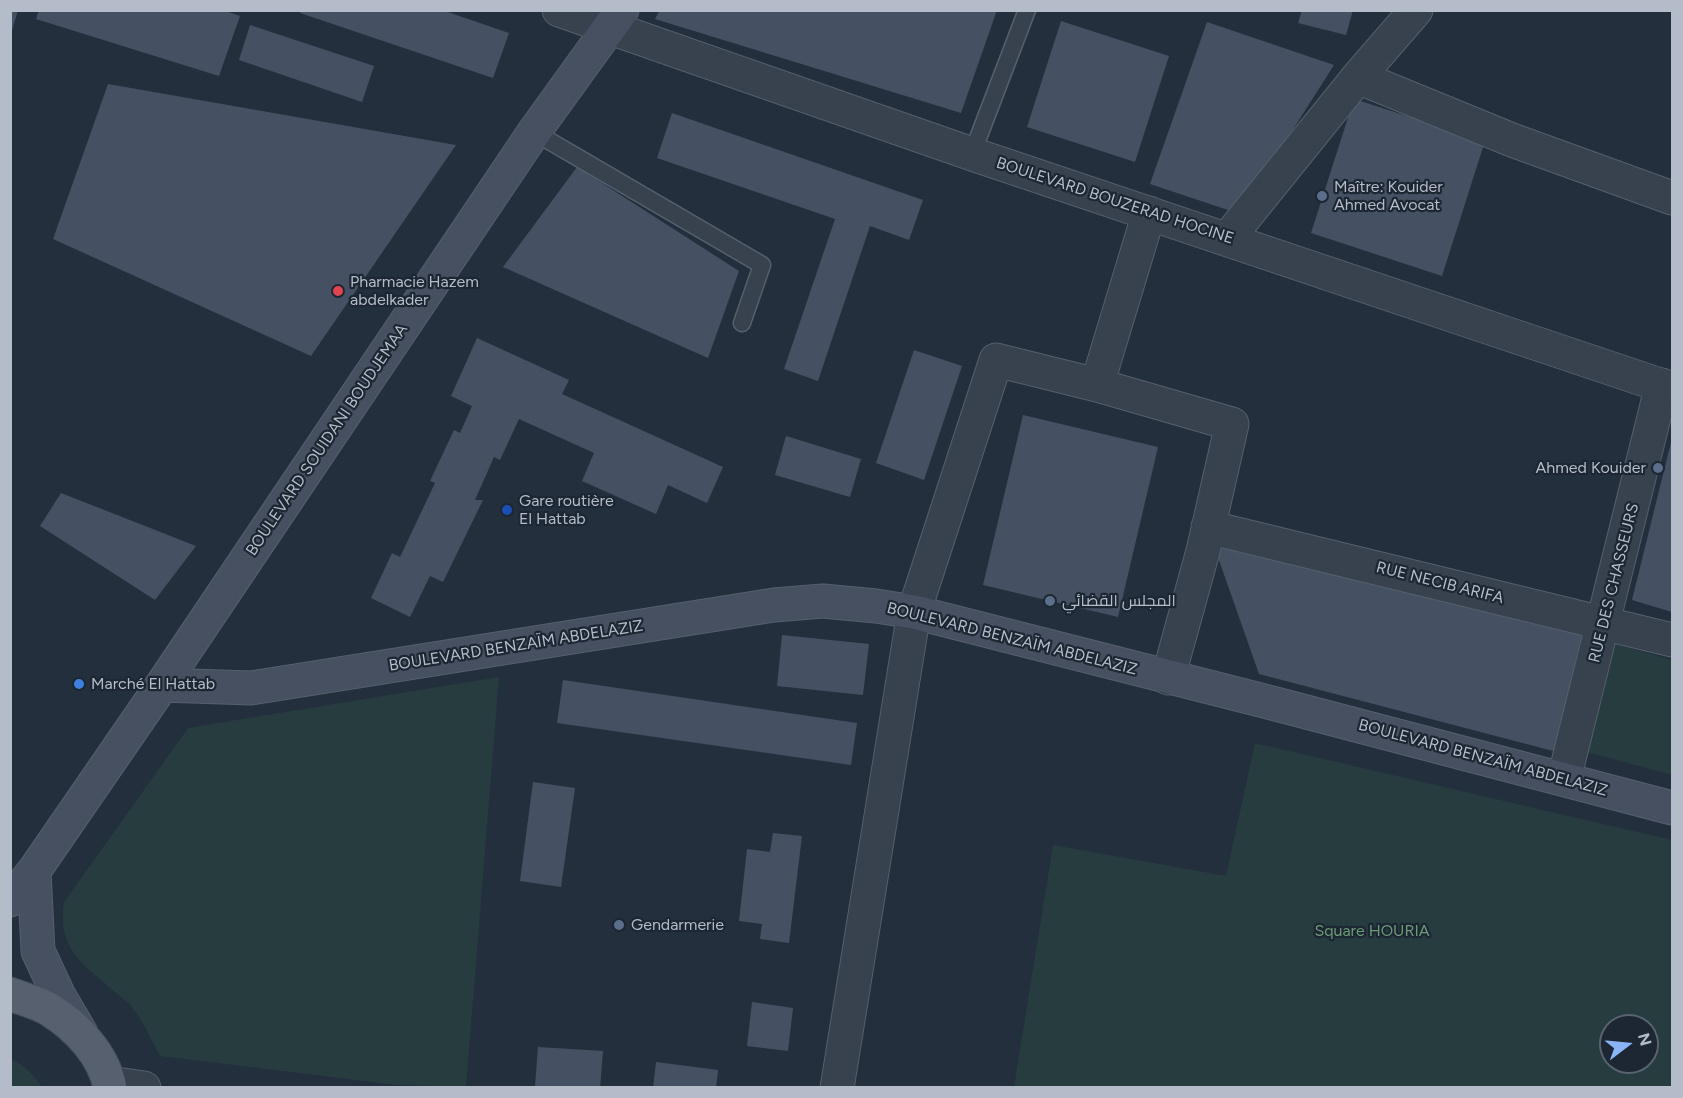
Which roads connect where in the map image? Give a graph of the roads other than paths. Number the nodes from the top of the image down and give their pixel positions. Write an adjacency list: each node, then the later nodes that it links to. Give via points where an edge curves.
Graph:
1 (559, 10): 4 (street, BOULEVARD BOUZERAD HOCINE)
2 (1027, 10): 7 (lane)
3 (1416, 10): 5 (street)
4 (617, 19): 6 (main road, BOULEVARD SOUIDANI BOUDJEMAA); 7 (street, BOULEVARD BOUZERAD HOCINE)
5 (1358, 77): 8 (street, via 1512,140); 10 (street)
6 (534, 132): 11 (lane, via 762,264); 19 (main road, BOULEVARD SOUIDANI BOUDJEMAA)
7 (972, 154): 9 (street, BOULEVARD BOUZERAD HOCINE)
8 (1672, 198)
9 (1149, 213): 10 (street, BOULEVARD BOUZERAD HOCINE); 12 (street)
10 (1228, 238): 13 (street, BOULEVARD BOUZERAD HOCINE)
11 (742, 323)
12 (1097, 385): 14 (street, via 1232,424); 15 (street, via 996,360)
13 (1667, 387): 16 (street, RUE DES CHASSEURS)
14 (1208, 527): 16 (street, RUE NECIB ARIFA); 18 (street)
15 (914, 612): 18 (main road, BOULEVARD BENZAÏM ABDELAZIZ); 19 (main road, BOULEVARD BENZAÏM ABDELAZIZ, via 824,601 774,605 251,688); 28 (street)
16 (1604, 622): 17 (street, RUE NECIB ARIFA); 20 (street, RUE DES CHASSEURS)
17 (1672, 640)
18 (1168, 678): 20 (main road, BOULEVARD BENZAÏM ABDELAZIZ)
19 (162, 684): 22 (main road, BOULEVARD SOUIDANI BOUDJEMAA)
20 (1564, 779): 21 (main road, BOULEVARD BENZAÏM ABDELAZIZ)
21 (1672, 808)
22 (34, 871): 23 (main road, BOULEVARD SOUIDANI BOUDJEMAA); 25 (main road, via 38,951)
23 (10, 900)
24 (10, 994): 25 (main road, via 49,1009)
25 (82, 1035): 26 (main road)
26 (110, 1085): 27 (street)
27 (144, 1088)
28 (837, 1088)

